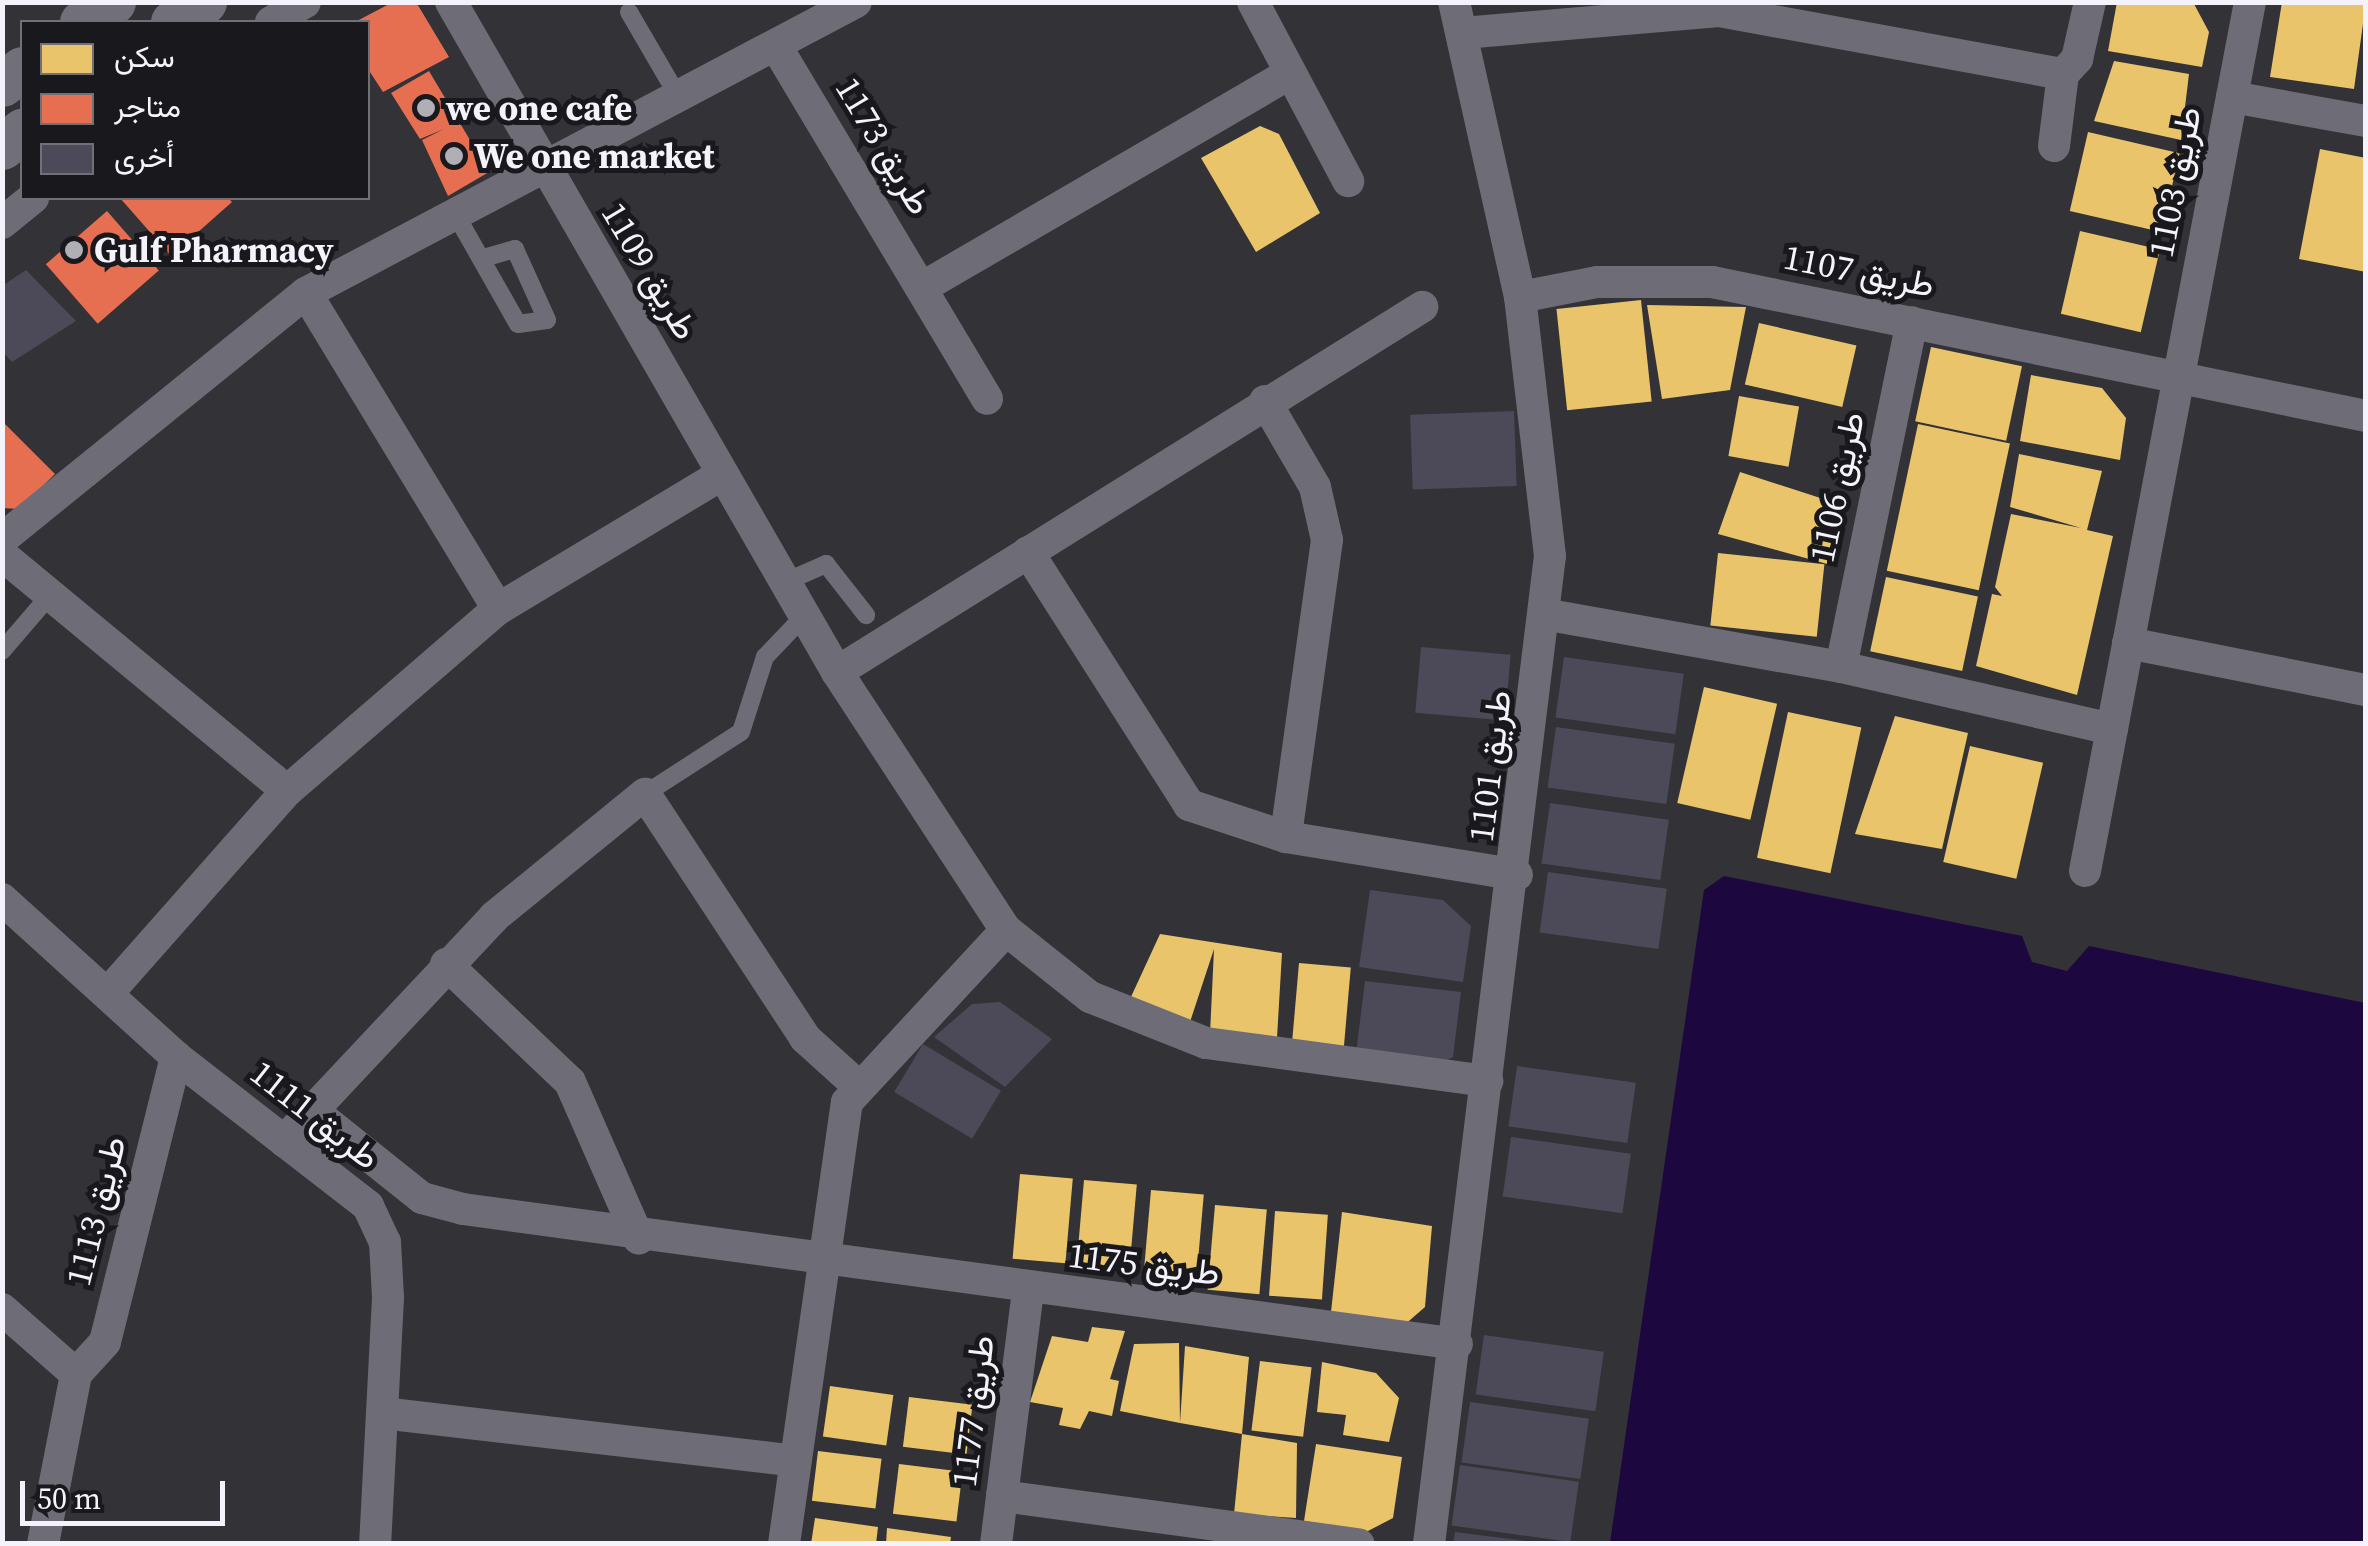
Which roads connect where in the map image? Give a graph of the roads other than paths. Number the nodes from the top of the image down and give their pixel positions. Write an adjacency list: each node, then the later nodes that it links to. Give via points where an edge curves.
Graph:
1 (113, 2): 12 (street)
2 (204, 2): 13 (street)
3 (304, 2): 14 (street)
4 (450, 2): 22 (street, طريق 1109)
5 (856, 2): 15 (street)
6 (1253, 2): 17 (street)
7 (2090, 2): 16 (street, via 2077,59)
8 (2250, 2): 18 (street, طريق 1103)
9 (1719, 7): 11 (street); 16 (street)
10 (629, 12): 19 (lane)
11 (1458, 18): 30 (street, طريق 1101)
12 (85, 20)
13 (176, 20)
14 (274, 20)
15 (776, 46): 19 (street); 28 (street, طريق 1173)
16 (2064, 74): 21 (street)
17 (1286, 76): 23 (street); 28 (street)
18 (2232, 97): 20 (street); 33 (street, طريق 1103)
19 (679, 98): 22 (street)
20 (2366, 121)
21 (2054, 146)
22 (544, 170): 25 (street); 37 (street, طريق 1109)
23 (1348, 180)
24 (30, 200): 26 (street)
25 (456, 215): 27 (lane); 29 (street)
26 (2, 222)
27 (481, 258): 27 (lane, via 518,324 547,320 515,249)
28 (923, 287): 34 (street, طريق 1173)
29 (306, 293): 38 (street); 43 (street)
30 (1520, 297): 32 (street, طريق 1107, via 1674,278); 46 (street, طريق 1101, via 1544,461)
31 (1422, 307): 35 (street)
32 (1912, 322): 33 (street, طريق 1107); 49 (street, طريق 1106)
33 (2179, 377): 36 (street); 47 (street, طريق 1103)
34 (987, 399)
35 (1265, 402): 39 (street); 55 (street, via 1315,487 1326,540)
36 (2366, 416)
37 (724, 474): 41 (street, طريق 1109); 43 (street)
38 (2, 539)
39 (1028, 552): 50 (street); 55 (street, via 1171,788 1213,818)
40 (2, 555): 42 (street)
41 (785, 582): 44 (street, طريق 1109); 45 (lane, via 826,564)
42 (50, 595): 48 (lane); 53 (street)
43 (498, 609): 53 (street)
44 (804, 616): 50 (street, طريق 1109); 54 (lane, via 765,657 741,732)
45 (866, 616)
46 (1548, 616): 49 (street); 57 (street, طريق 1101)
47 (2128, 643): 51 (street); 52 (street, طريق 1103)
48 (2, 651)
49 (1841, 667): 52 (street)
50 (837, 672): 59 (street, طريق 1109)
51 (2366, 690)
52 (2112, 730): 56 (street, طريق 1103)
53 (288, 791): 61 (street)
54 (645, 794): 60 (street, via 549,866); 64 (street, via 806,1038)
55 (1286, 837): 57 (street)
56 (2085, 871)
57 (1516, 875): 63 (street, طريق 1101)
58 (2, 899): 61 (street, طريق 1111)
59 (1006, 930): 63 (street, طريق 1109, via 1090,997 1206,1044); 64 (street)
60 (446, 964): 65 (street); 67 (street, via 570,1082)
61 (108, 994): 62 (street, طريق 1111)
62 (176, 1057): 66 (street, طريق 1111); 72 (street, طريق 1113, via 105,1342)
63 (1486, 1080): 71 (street, طريق 1101)
64 (857, 1085): 68 (street, via 842,1122)
65 (312, 1111): 66 (street); 67 (street, طريق 1175, via 422,1198)
66 (284, 1141): 73 (street, طريق 1111, via 368,1206 385,1242)
67 (639, 1240): 68 (street, طريق 1175)
68 (821, 1263): 69 (street, طريق 1175); 74 (street)
69 (1028, 1289): 71 (street, طريق 1175); 75 (street, طريق 1177)
70 (2, 1309): 72 (street)
71 (1457, 1344): 81 (street, طريق 1101)
72 (76, 1374): 76 (street, طريق 1113)
73 (382, 1413): 74 (street); 77 (street, طريق 1111)
74 (795, 1461): 78 (street)
75 (1002, 1496): 79 (street, طريق 1177); 80 (street)
76 (42, 1544)
77 (375, 1544)
78 (784, 1544)
79 (996, 1544)
80 (1360, 1544)
81 (1429, 1544)

